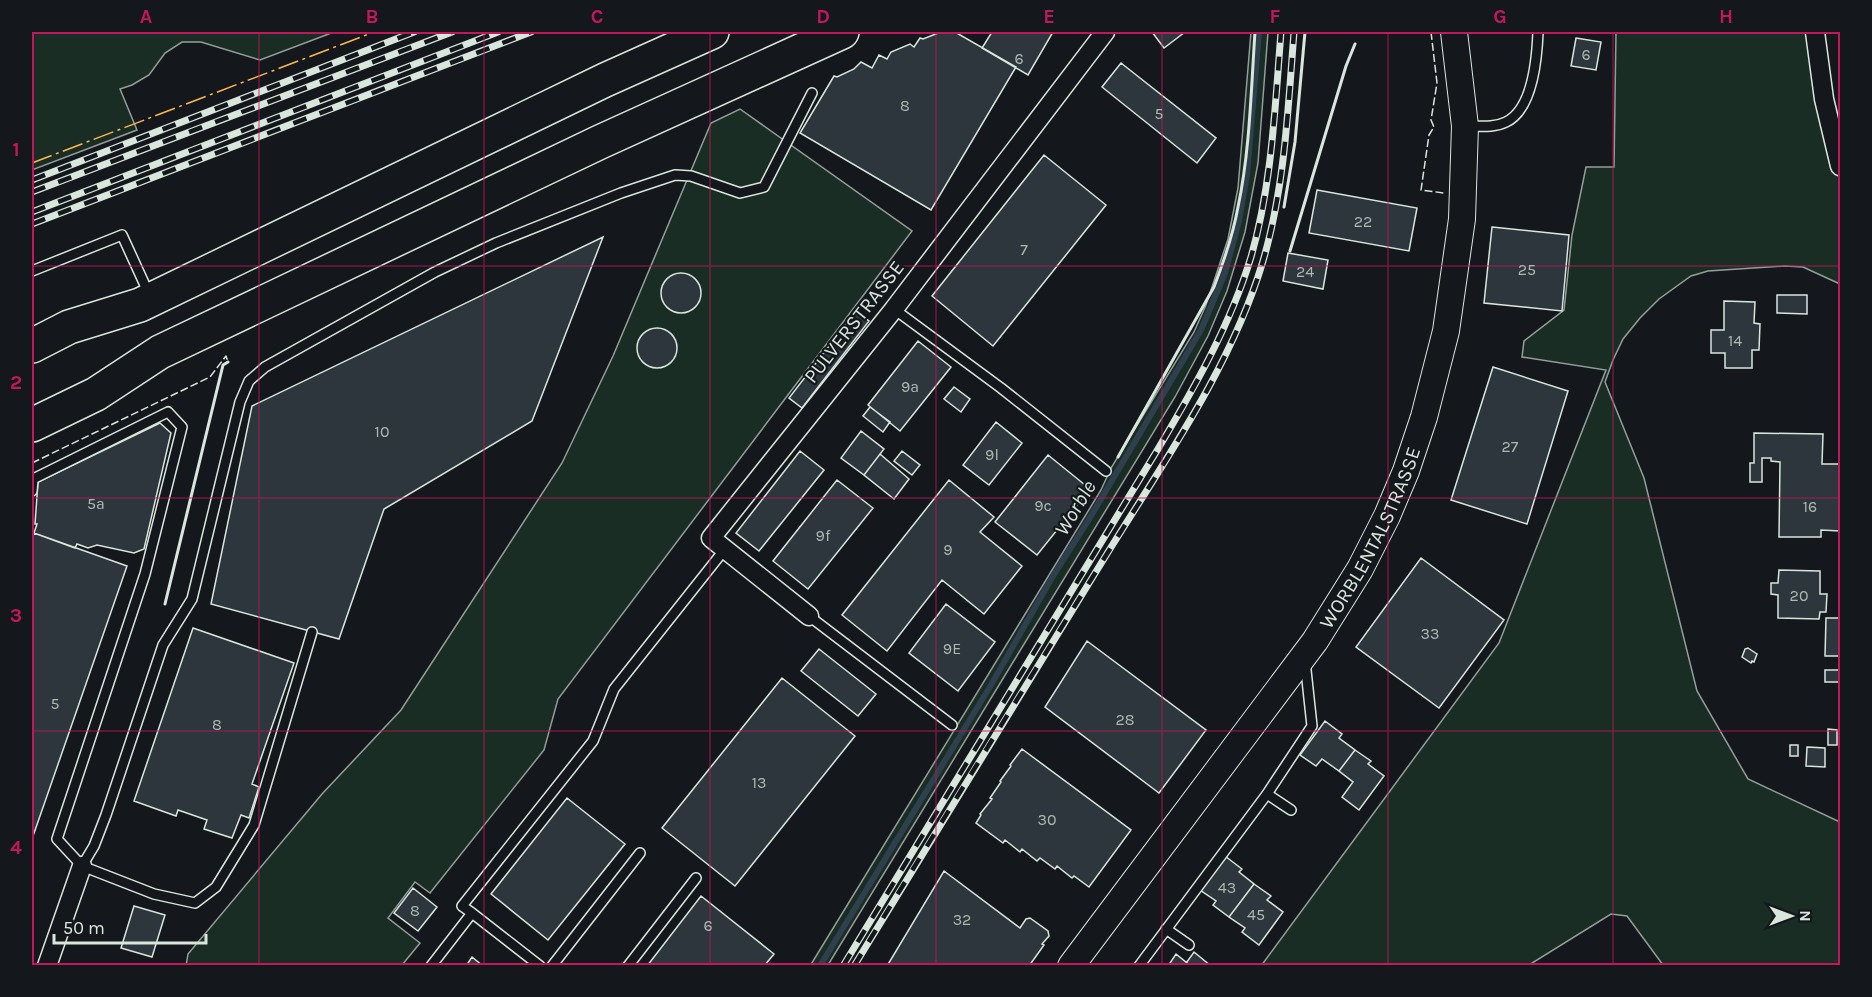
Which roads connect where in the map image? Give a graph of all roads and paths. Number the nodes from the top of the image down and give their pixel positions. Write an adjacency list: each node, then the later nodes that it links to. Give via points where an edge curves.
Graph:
1 (712, 32): 11 (highway, via 596,84)
2 (842, 32): 14 (highway, via 600,142)
3 (1105, 32): 12 (street, PULVERSTRASSE)
4 (1454, 32): 8 (main road, WORBLENTALSTRASSE)
5 (1538, 32): 8 (lane, via 1531,83 1514,117 1492,126)
6 (1815, 32): 9 (street, via 1824,99)
7 (812, 93): 28 (lane, via 764,187 740,193 692,176 675,175 621,193 435,272 265,367 249,381 240,402 192,599 163,645 106,815)
8 (1465, 126): 23 (main road, WORBLENTALSTRASSE, via 1462,219 1455,278 1424,417 1407,471 1374,543)
9 (1840, 166)
10 (32, 271): 11 (lane, via 122,235)
11 (146, 302): 13 (highway, via 69,327); 15 (highway, via 78,347)
12 (894, 309): 18 (lane); 20 (street, PULVERSTRASSE, via 711,538)
13 (32, 346)
14 (160, 352): 16 (highway, via 88,375); 17 (highway, via 96,394)
15 (32, 370)
16 (32, 402)
17 (32, 425)
18 (1106, 471)
19 (32, 491): 28 (lane, via 33,479 168,412 182,427 145,574 57,839)
20 (725, 549): 21 (street); 30 (lane, via 614,689 593,741 462,906)
21 (809, 616): 24 (lane)
22 (312, 632): 28 (lane, via 254,825 216,886 195,903 154,894)
23 (1305, 655): 25 (lane, via 1312,726); 38 (main road, WORBLENTALSTRASSE)
24 (952, 725)
25 (1267, 794): 26 (lane); 31 (lane)
26 (1291, 810)
27 (640, 853): 36 (lane)
28 (82, 866): 33 (street)
29 (696, 878): 37 (lane)
30 (472, 913): 34 (lane); 35 (lane)
31 (1166, 929): 32 (lane); 39 (lane)
32 (1189, 945)
33 (47, 966)
34 (431, 966)
35 (540, 966)
36 (552, 966)
37 (628, 966)
38 (1071, 966)
39 (1139, 966)

